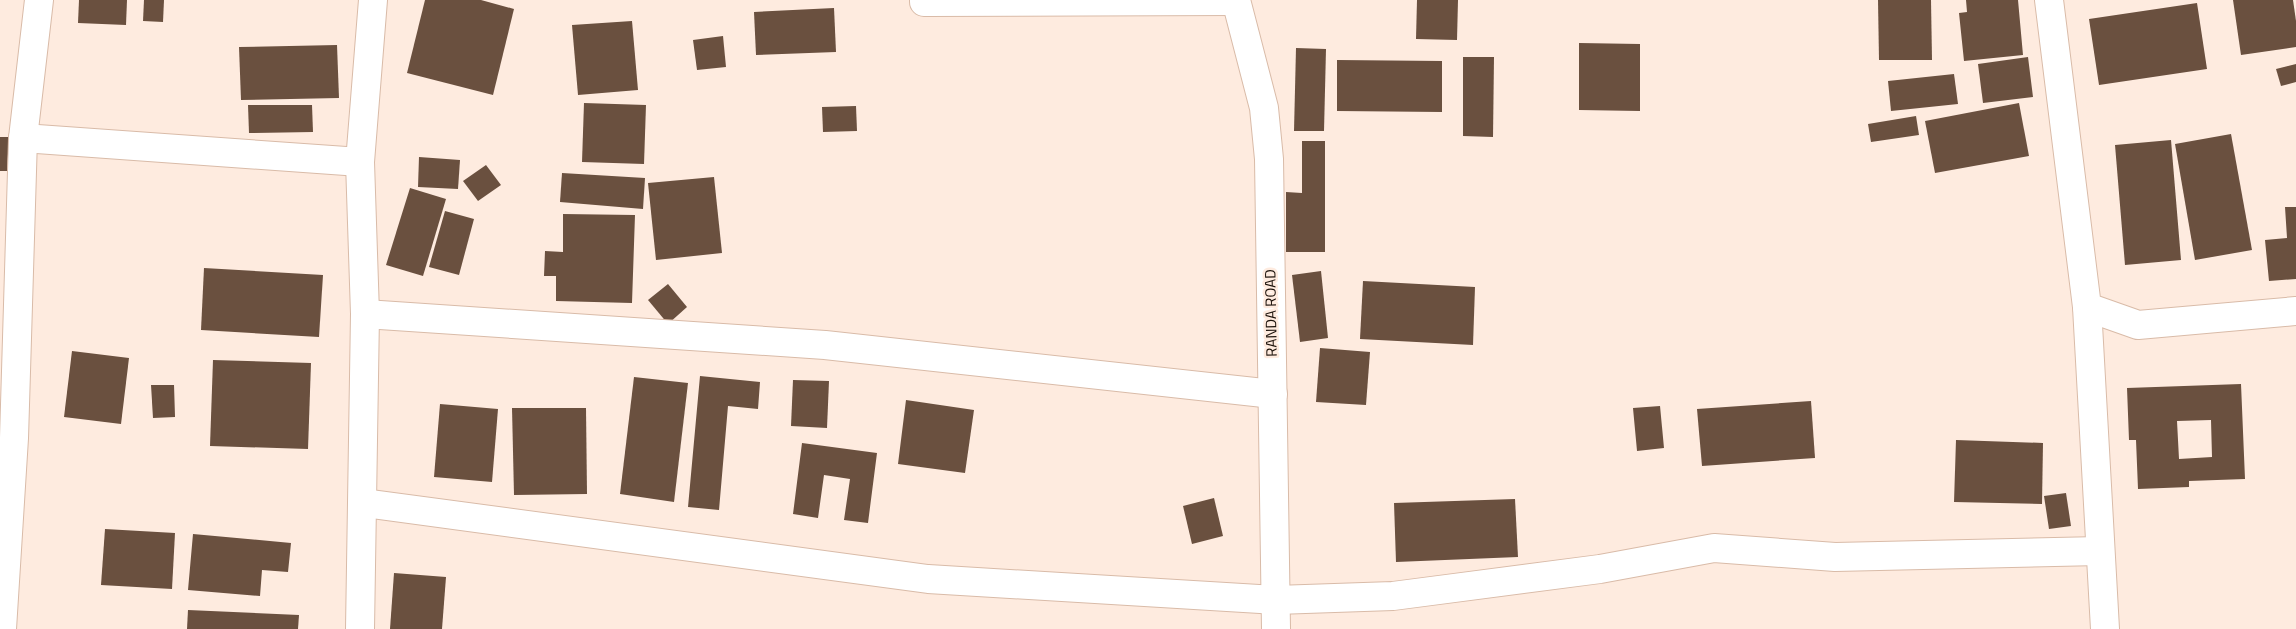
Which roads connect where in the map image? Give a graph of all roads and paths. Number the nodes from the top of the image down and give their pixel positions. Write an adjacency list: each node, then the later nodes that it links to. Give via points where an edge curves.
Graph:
1 (39, 0): 6 (street)
2 (373, 0): 7 (street)
3 (924, 0): 5 (street)
4 (2049, 0): 8 (street)
5 (1236, 1): 11 (street, RANDA ROAD, via 1264,108 1269,159)
6 (23, 138): 7 (street); 12 (street)
7 (360, 162): 10 (street)
8 (2087, 307): 9 (street, via 2138,325); 14 (street)
9 (2296, 311)
10 (365, 314): 11 (street, via 825,345); 13 (street)
11 (1273, 394): 15 (street, RANDA ROAD)
12 (7, 438): 16 (street)
13 (364, 503): 15 (street, via 928,579); 17 (street)
14 (2100, 551): 15 (street, via 1835,557 1714,548 1591,570 1403,595); 19 (street)
15 (1276, 600): 18 (street, RANDA ROAD)
16 (2, 629)
17 (360, 629)
18 (1276, 629)
19 (2105, 629)

